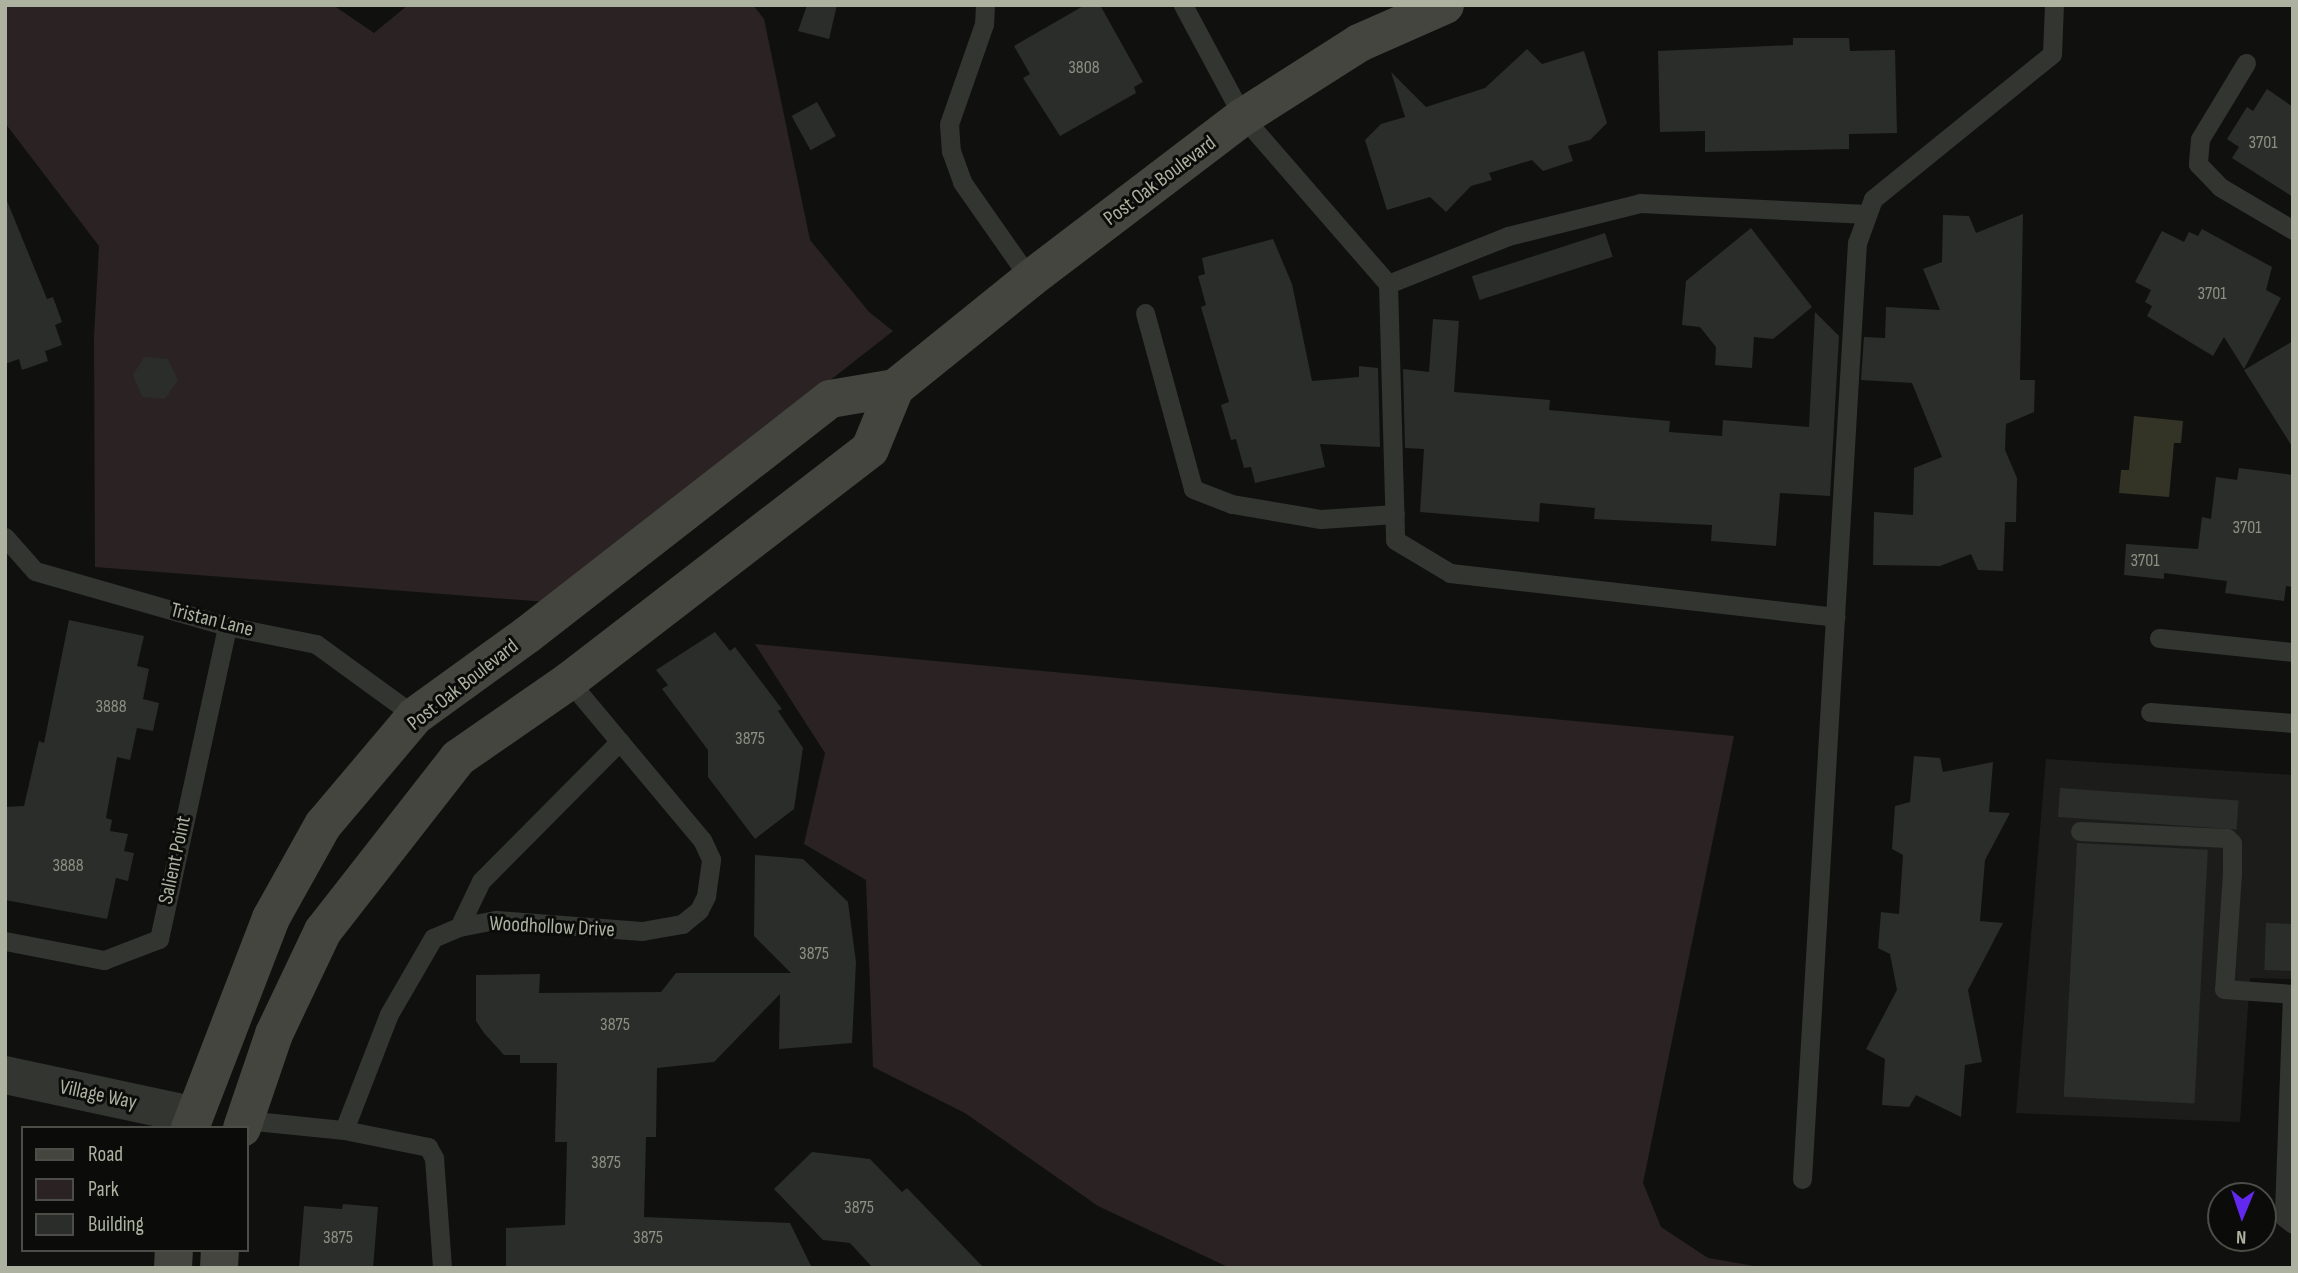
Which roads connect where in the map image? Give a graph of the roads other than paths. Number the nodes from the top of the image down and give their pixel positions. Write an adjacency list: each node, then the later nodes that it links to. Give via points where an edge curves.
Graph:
1 (985, 5): 9 (lane, via 984,24 949,124 951,151 962,182)
2 (1183, 5): 6 (lane)
3 (1445, 5): 6 (street, Post Oak Boulevard, via 1359,43)
4 (2054, 5): 7 (lane, via 2052,54 1873,199)
5 (2246, 64): 8 (lane, via 2200,139 2198,164 2220,187)
6 (1243, 117): 9 (street, Post Oak Boulevard); 10 (lane)
7 (1867, 214): 10 (lane, via 1640,203 1508,236); 15 (lane, via 1857,243)
8 (2293, 230)
9 (1030, 279): 12 (street, Post Oak Boulevard)
10 (1388, 284): 13 (lane)
11 (1145, 313): 13 (lane, via 1193,489 1232,503 1321,519)
12 (895, 388): 19 (street, Post Oak Boulevard, via 870,449); 21 (street, Post Oak Boulevard, via 830,399 527,635)
13 (1395, 514): 15 (lane, via 1395,540 1450,573)
14 (5, 537): 16 (lane, Tristan Lane, via 35,571)
15 (1835, 617): 37 (lane)
16 (227, 626): 21 (lane, Tristan Lane, via 317,644); 26 (lane, Salient Point, via 159,939 104,960)
17 (2159, 638): 18 (lane)
18 (2293, 652)
19 (569, 681): 23 (lane, Woodhollow Drive); 33 (street, Post Oak Boulevard, via 458,758 323,931 274,1034)
20 (2150, 712): 22 (lane)
21 (415, 716): 32 (street, Post Oak Boulevard, via 323,825 271,918)
22 (2293, 723)
23 (620, 741): 25 (lane, via 481,881); 25 (lane, Woodhollow Drive, via 702,840 711,859 706,896 699,910 682,924 642,931 496,920)
24 (2080, 831): 27 (lane, via 2227,838 2232,843 2232,873 2224,989)
25 (459, 927): 34 (lane, Woodhollow Drive, via 433,938 389,1014)
26 (5, 941)
27 (2292, 994): 28 (lane)
28 (2291, 1059): 30 (lane)
29 (5, 1075): 32 (street, Village Way)
30 (2291, 1084): 31 (lane)
31 (2290, 1110): 35 (lane)
32 (191, 1121): 33 (street)
33 (243, 1124): 34 (lane)
34 (344, 1130): 39 (lane, via 428,1147 434,1158)
35 (2290, 1135): 36 (lane)
36 (2289, 1163): 38 (lane, via 2284,1217)
37 (1802, 1179)
38 (2293, 1224)
39 (442, 1268)

